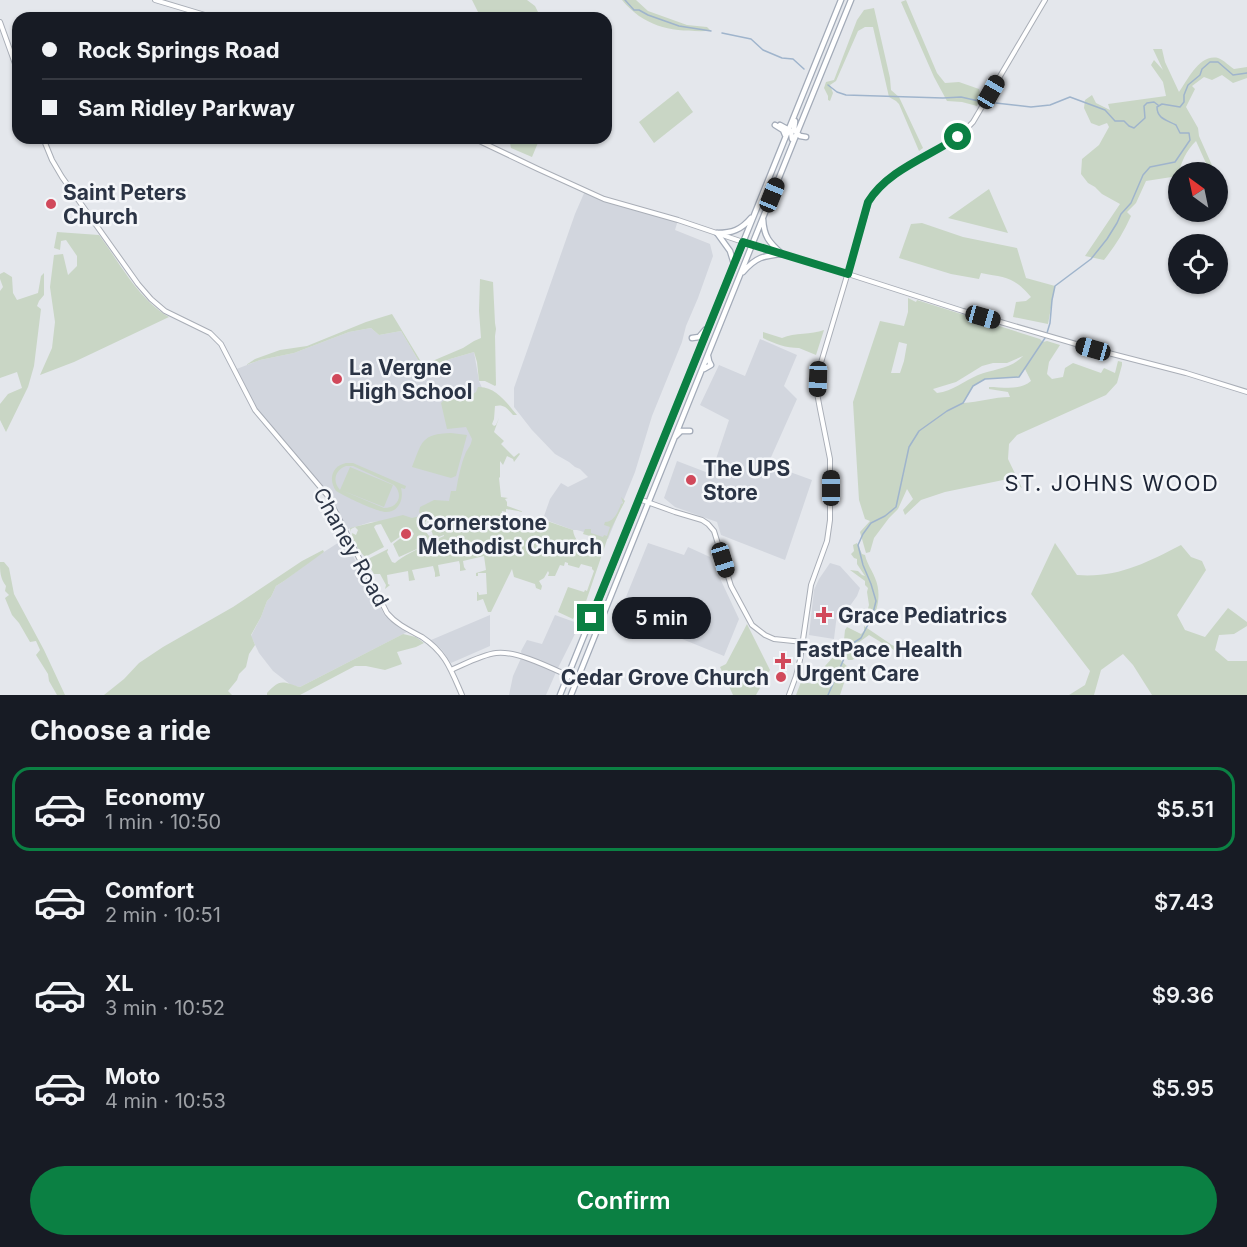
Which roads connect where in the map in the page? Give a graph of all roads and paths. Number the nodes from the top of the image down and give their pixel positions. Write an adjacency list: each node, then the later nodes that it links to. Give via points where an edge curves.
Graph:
1 (155, 0): 5 (street)
2 (841, 0): 8 (main road)
3 (851, 0): 10 (main road)
4 (1045, 0): 24 (street, via 973,122 963,133 889,179 874,193)
5 (195, 12)
6 (0, 22): 7 (street)
7 (12, 55)
8 (807, 85): 9 (main road, via 789,121); 11 (main road); 12 (main road, via 794,124)
9 (780, 125): 11 (main road); 13 (main road, via 775,125 783,130)
10 (799, 126): 12 (main road); 12 (main road, via 806,137)
11 (789, 129): 13 (main road); 16 (main road, via 792,138)
12 (797, 133): 16 (main road)
13 (785, 138): 17 (main road)
14 (45, 144): 34 (street, Chaney Road, via 58,171 138,284 165,311 216,338 255,410 327,495 387,613 444,656)
15 (486, 144): 19 (street, via 589,193)
16 (780, 175): 18 (main road)
17 (753, 216): 19 (main road, via 739,229); 20 (main road)
18 (763, 216): 21 (main road); 22 (main road, via 766,236)
19 (717, 233): 20 (street); 23 (main road)
20 (743, 242): 21 (street); 23 (main road)
21 (752, 245): 22 (street); 25 (main road)
22 (782, 254): 24 (street); 25 (main road, via 758,258)
23 (734, 264): 26 (main road)
24 (848, 274): 28 (street); 33 (street, via 818,379 817,393 830,459 831,520 811,585)
25 (740, 275): 29 (main road, via 708,353 711,365 701,372)
26 (711, 321): 27 (main road); 27 (main road, via 704,333 692,338)
27 (699, 350): 31 (main road)
28 (1247, 392)
29 (683, 417): 30 (main road); 30 (main road, via 690,432 681,431)
30 (674, 438): 32 (main road)
31 (639, 499): 32 (street); 35 (main road)
32 (648, 502): 33 (street, via 708,524 714,531 731,586 752,625 774,639); 36 (main road)
33 (803, 642): 40 (street)
34 (451, 670): 35 (street, via 503,652); 37 (street, Chaney Road)
35 (567, 675): 36 (street); 38 (main road)
36 (578, 680): 39 (main road)
37 (462, 695)
38 (560, 695)
39 (571, 695)
40 (789, 695)

